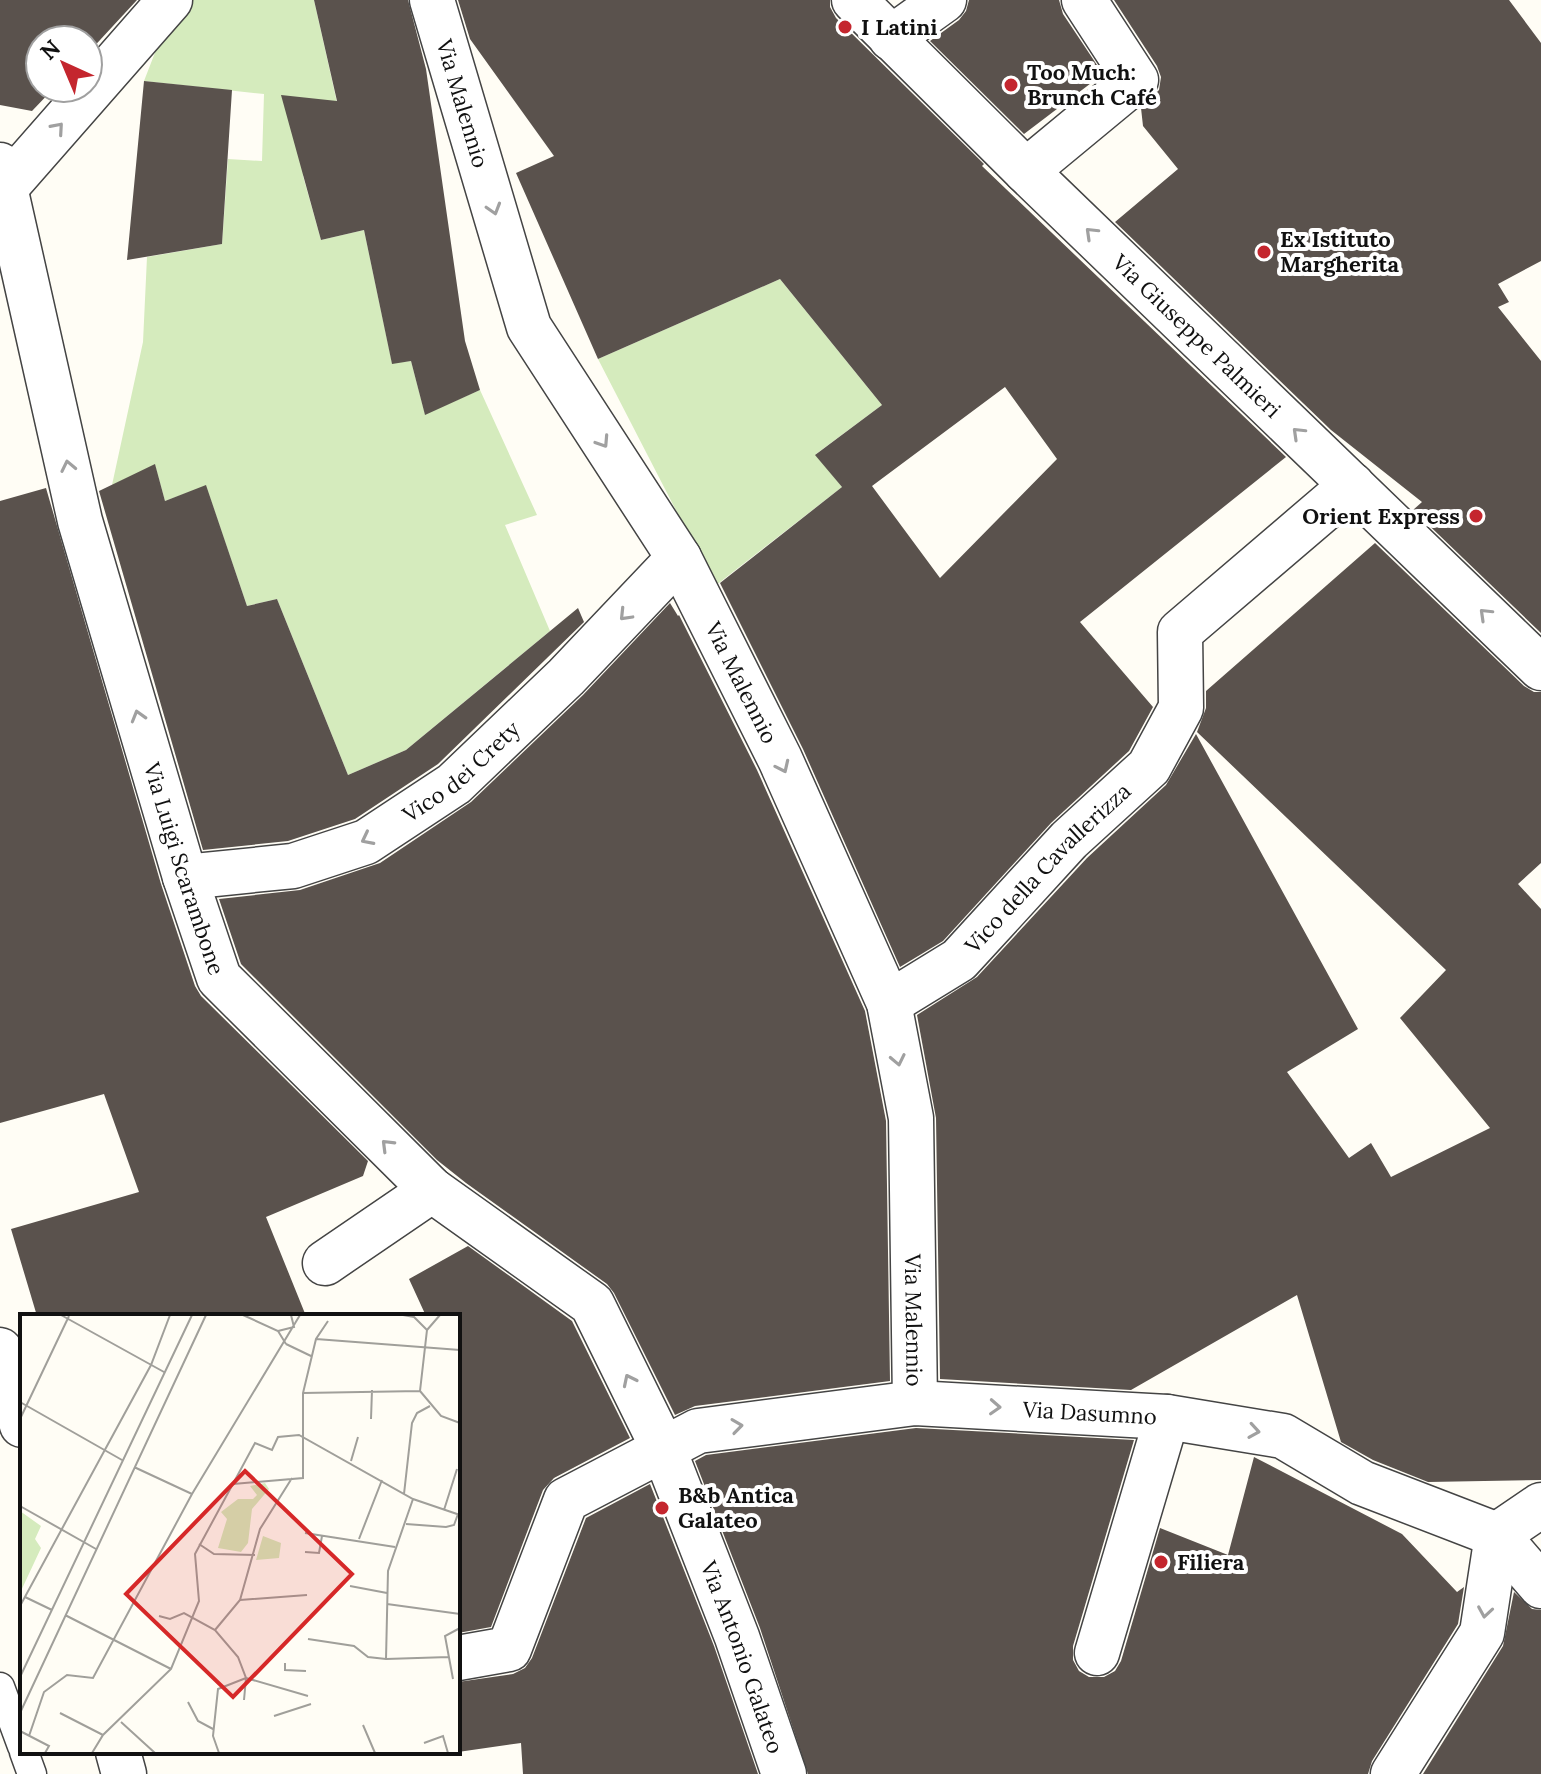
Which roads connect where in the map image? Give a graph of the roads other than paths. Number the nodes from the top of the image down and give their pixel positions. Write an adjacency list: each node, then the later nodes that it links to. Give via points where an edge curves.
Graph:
1 (170, 0): 8 (street, one-way to 1)
2 (432, 0): 10 (street, Via Malennio, one-way to 10, via 529,327)
3 (854, 0): 6 (street, Via Giuseppe Palmieri)
4 (944, 0): 6 (street)
5 (1084, 0): 7 (street, via 1136,80)
6 (891, 38): 7 (street, Via Giuseppe Palmieri)
7 (1026, 171): 9 (street, Via Giuseppe Palmieri, one-way to 7)
8 (3, 176): 12 (street, Via Luigi Scarambone, one-way to 8, via 80,521)
9 (1352, 485): 11 (street, Via Giuseppe Palmieri, one-way to 9); 13 (street, Vico della Cavallerizza, via 1180,632 1181,708 1149,767 1069,840 959,960)
10 (679, 558): 12 (street, Vico dei Crety, one-way to 12, via 454,784 366,842 293,866); 13 (street, Via Malennio, one-way to 13, via 780,759)
11 (1541, 668)
12 (185, 877): 14 (street, Via Luigi Scarambone, one-way to 12, via 219,978)
13 (889, 1003): 17 (street, Via Malennio, one-way to 17, via 911,1118)
14 (432, 1190): 15 (street); 20 (street, Via Luigi Scarambone, one-way to 14, via 592,1304)
15 (325, 1263)
16 (0, 1350): 19 (street)
17 (915, 1403): 18 (street, Via Dasumno, one-way to 18); 20 (street, Via Dasumno, one-way to 17, via 698,1431)
18 (1167, 1417): 22 (street, Via Dasumno, one-way to 22, via 1283,1436 1362,1483); 24 (street)
19 (20, 1418)
20 (664, 1450): 25 (street, Via Dasumno, via 566,1500 509,1649); 32 (street, Via Antonio Galateo)
21 (1541, 1505): 22 (street)
22 (1497, 1535): 23 (street); 33 (street, one-way to 33, via 1482,1633)
23 (1541, 1586)
24 (1097, 1653)
25 (460, 1658)
26 (0, 1687): 27 (lane)
27 (20, 1741)
28 (25, 1754): 30 (lane)
29 (119, 1754): 31 (street)
30 (32, 1774)
31 (124, 1774)
32 (784, 1774)
33 (1393, 1774)

